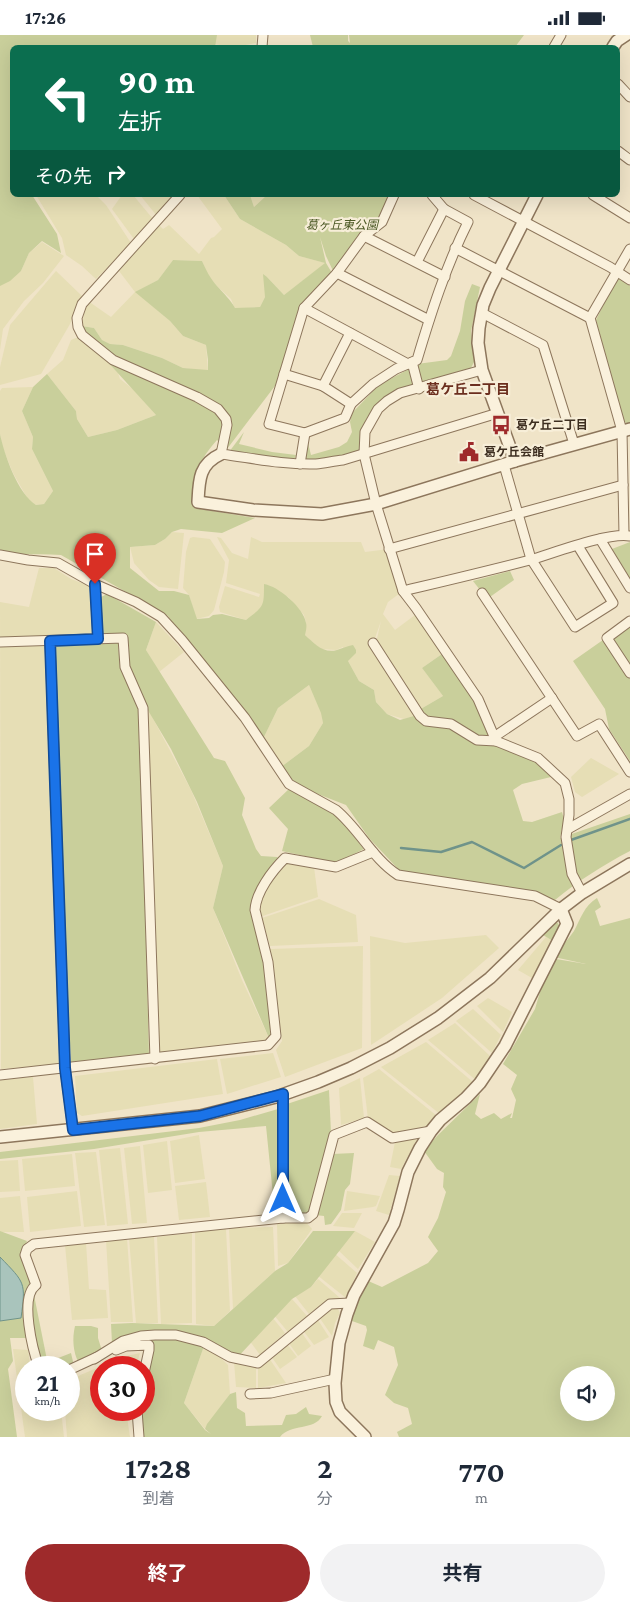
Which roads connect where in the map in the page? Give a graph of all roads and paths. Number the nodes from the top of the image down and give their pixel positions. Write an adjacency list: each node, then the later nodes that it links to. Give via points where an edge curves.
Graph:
1 (626, 35): 2 (street)
2 (614, 45)
3 (620, 86): 4 (street)
4 (630, 97)
5 (178, 197): 38 (street, via 82,304 77,318 78,327 82,335 113,360 218,409 227,425)
6 (393, 197): 14 (street, via 382,221)
7 (434, 197): 11 (street)
8 (480, 197): 13 (street)
9 (536, 197): 13 (street)
10 (596, 197): 12 (street)
11 (444, 209): 15 (street, via 468,222); 17 (street)
12 (630, 217)
13 (524, 221): 18 (street); 19 (street)
14 (364, 236): 17 (street); 20 (street)
15 (455, 249): 18 (street); 21 (street)
16 (630, 249): 19 (street)
17 (416, 262): 21 (street)
18 (498, 271): 24 (street); 25 (street)
19 (617, 271): 22 (street); 25 (street)
20 (337, 273): 23 (street); 26 (street)
21 (444, 277): 26 (street)
22 (630, 279)
23 (304, 308): 27 (street); 30 (street)
24 (482, 313): 29 (street, via 478,343); 37 (street, via 543,345)
25 (590, 318): 35 (street)
26 (429, 320): 28 (street, via 417,360)
27 (350, 333): 28 (street); 31 (street)
28 (410, 363): 32 (street); 33 (street, via 373,384)
29 (482, 369): 32 (street); 34 (street)
30 (284, 374): 31 (street); 36 (street, via 269,424)
31 (322, 386): 33 (street)
32 (419, 389): 39 (street, via 400,393 378,409 365,432)
33 (351, 403): 36 (street, via 345,419)
34 (498, 413): 39 (street); 40 (street)
35 (626, 430): 37 (street); 42 (street)
36 (305, 433): 41 (street)
37 (574, 444): 40 (street)
38 (221, 454): 41 (street); 43 (street, via 212,458 202,472 198,502 253,510 322,514)
39 (364, 454): 41 (street, via 343,460); 43 (street)
40 (510, 463): 43 (street); 44 (street)
41 (300, 464)
42 (623, 485): 44 (street); 45 (street)
43 (376, 504): 48 (street)
44 (518, 513): 48 (street); 50 (street)
45 (627, 536): 46 (street)
46 (600, 539): 47 (street); 52 (street)
47 (578, 545): 50 (street); 50 (street, via 613,603 575,627)
48 (389, 549): 53 (street)
49 (0, 555): 51 (street, via 58,563)
50 (531, 559): 53 (street)
51 (95, 584): 56 (street); 66 (street, via 136,602 164,620 245,717 289,783 336,810)
52 (630, 588)
53 (403, 591): 62 (street, via 478,699)
54 (482, 593): 61 (street)
55 (630, 621): 60 (street, via 606,638)
56 (98, 639): 57 (street); 70 (street, via 123,638 125,667 143,708)
57 (50, 641): 58 (street); 71 (street)
58 (0, 642)
59 (373, 643): 62 (street, via 426,721 452,724 477,740)
60 (630, 673)
61 (552, 698): 62 (street); 63 (street, via 577,736 599,724)
62 (495, 739): 65 (street, via 538,758 564,783 569,799)
63 (630, 772)
64 (630, 794): 65 (street)
65 (568, 829): 68 (street, via 566,837 572,875)
66 (373, 852): 69 (street, via 398,875 535,896); 70 (street, via 336,867 285,859 269,877 255,902 268,962 276,1036 268,1045)
67 (630, 864): 68 (street)
68 (582, 893): 69 (street)
69 (561, 909): 73 (street, via 490,978 438,1018 351,1068); 75 (street, via 567,924 506,1046 480,1083)
70 (155, 1059): 71 (street)
71 (65, 1068): 72 (street); 74 (street)
72 (0, 1075)
73 (283, 1094): 74 (street, via 200,1116); 77 (street)
74 (73, 1130): 76 (street)
75 (430, 1131): 77 (street, via 392,1138 367,1122 334,1135 313,1214 308,1218); 78 (street, via 408,1172 394,1223)
76 (0, 1137)
77 (282, 1218): 79 (street, via 34,1244 25,1255 36,1285 29,1301 29,1335)
78 (350, 1303): 80 (street, via 330,1305 258,1363 230,1357 203,1343 176,1335 141,1336 123,1341); 83 (street, via 339,1343)
79 (36, 1356)
80 (99, 1356)
81 (101, 1356): 82 (street, via 126,1346 149,1345)
82 (148, 1356)
83 (335, 1379): 84 (street, via 271,1393); 87 (street, via 340,1413)
84 (250, 1394)
85 (137, 1421): 86 (street)
86 (138, 1437)
87 (365, 1437)

